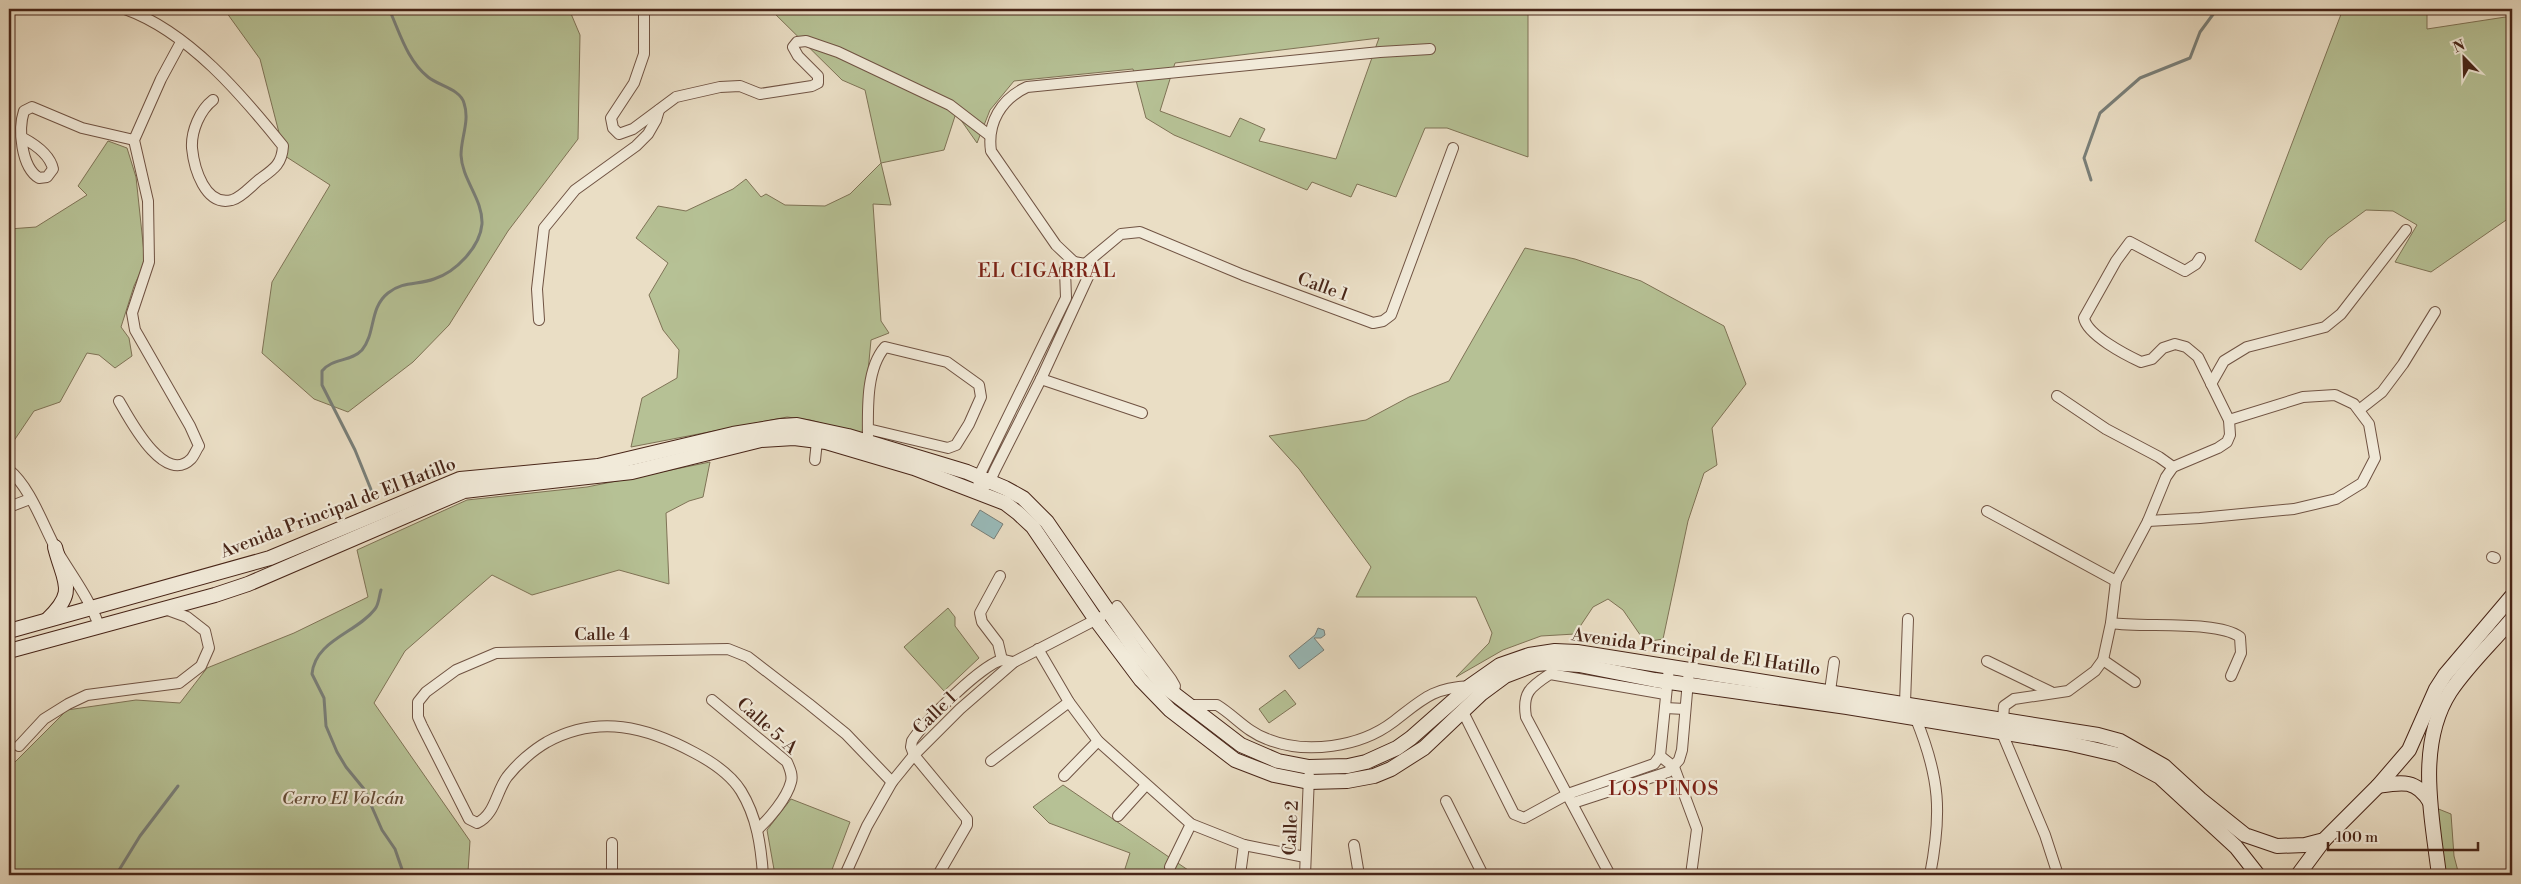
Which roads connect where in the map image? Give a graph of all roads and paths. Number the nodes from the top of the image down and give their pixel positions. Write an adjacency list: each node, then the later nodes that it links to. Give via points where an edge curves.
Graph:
1 (126, 9): 3 (street, via 146,16)
2 (644, 9): 6 (street, via 644,54 634,83 611,118 613,128 619,134 627,132)
3 (181, 42): 5 (street, via 227,80 282,146 282,158 272,170 232,200 218,199 208,193 200,180 192,147 196,125 205,107); 9 (street)
4 (1430, 49): 7 (street, via 1027,87 1000,108)
5 (213, 100)
6 (659, 110): 7 (street, via 676,97 720,87 740,86 760,94 812,86 818,83 818,76 793,47 797,42 806,41 838,52 950,105); 17 (street, via 648,134 575,190 544,228 536,289)
7 (989, 135): 13 (street, via 995,158 1056,245)
8 (24, 138): 9 (street, via 21,121 24,111 32,107 82,128)
9 (134, 140): 21 (street, via 148,201 149,262 132,313 135,330 199,446 190,459 180,465 168,462 155,454 141,438)
10 (1453, 148): 14 (street, Calle 1, via 1391,315 1383,321 1373,323 1140,232 1122,234)
11 (2406, 230): 19 (street, via 2341,314 2326,327 2247,347 2224,361)
12 (2200, 258): 19 (street, via 2185,271 2130,242 2084,318 2089,328 2103,340 2141,362 2152,360 2163,348 2175,344 2186,347 2198,357)
13 (1074, 262): 14 (street); 15 (street, via 1066,270)
14 (1085, 264): 15 (street, via 1088,277)
15 (1070, 300): 18 (street); 30 (street)
16 (2435, 312): 22 (street, via 2382,392)
17 (539, 320)
18 (1041, 379): 23 (street); 30 (street)
19 (2210, 384): 24 (street)
20 (2057, 396): 28 (street, via 2106,429 2159,456)
21 (119, 401)
22 (2359, 410): 24 (street, via 2335,395 2303,397); 35 (street, via 2369,424 2375,458 2362,483 2336,499 2294,509)
23 (1142, 413)
24 (2229, 420): 28 (street, via 2227,442)
25 (868, 435): 25 (street, via 948,448 956,445 970,424 981,397 978,385 947,362 885,347 877,356 873,371); 30 (main road, Avenida Principal de El Hatillo); 40 (main road, Avenida Principal de El Hatillo, via 781,426 598,466 460,479 270,558)
26 (817, 441): 27 (street); 31 (main road, Avenida Principal de El Hatillo, via 914,468); 41 (main road, Avenida Principal de El Hatillo, via 777,438 632,472 464,491 285,570 215,596)
27 (815, 460)
28 (2173, 467): 35 (street)
29 (9, 470): 32 (street)
30 (984, 479): 31 (street); 42 (main road, Avenida Principal de El Hatillo, via 1023,498 1047,522)
31 (978, 493): 45 (main road, Avenida Principal de El Hatillo, via 1005,503 1033,527)
32 (30, 499): 33 (street); 36 (street)
33 (9, 507)
34 (1987, 511): 38 (street)
35 (2148, 521): 38 (street)
36 (55, 547): 40 (street); 46 (main road, via 67,594)
37 (1000, 576): 52 (street, via 980,613 982,622 998,643)
38 (2116, 581): 47 (street)
39 (2512, 596): 86 (main road, via 2445,675 2409,750)
40 (93, 609): 46 (main road, Avenida Principal de El Hatillo); 48 (street)
41 (165, 609): 48 (main road, Avenida Principal de El Hatillo); 76 (street, via 187,617 205,631 209,648 201,666 180,683 87,695 44,719)
42 (1112, 609): 45 (street, Calle 1); 69 (main road, Avenida Principal de El Hatillo, via 1152,672)
43 (1908, 619): 68 (street)
44 (2512, 619): 89 (main road, via 2450,693 2441,711 2432,744)
45 (1096, 620): 50 (street, Calle 1); 84 (main road, Avenida Principal de El Hatillo, via 1141,680 1170,710 1204,737 1248,766)
46 (46, 621): 49 (main road, Avenida Principal de El Hatillo)
47 (2112, 623): 53 (street); 59 (street, via 2232,631 2240,637 2241,653)
48 (99, 626): 51 (main road, Avenida Principal de El Hatillo)
49 (9, 632)
50 (1038, 649): 55 (street, Calle 1); 67 (street)
51 (9, 651)
52 (1002, 660): 55 (street); 77 (street, via 967,683 915,736 911,747)
53 (2104, 660): 60 (street); 65 (street, via 2090,677 2076,687 2060,693)
54 (1987, 661): 65 (street)
55 (1014, 662): 77 (street, Calle 1)
56 (1834, 662): 64 (street)
57 (1669, 667): 58 (main road, Avenida Principal de El Hatillo); 62 (main road, Avenida Principal de El Hatillo, via 1555,651 1500,665); 63 (street)
58 (1689, 669): 61 (street); 64 (main road, Avenida Principal de El Hatillo)
59 (2231, 676)
60 (2135, 682)
61 (1687, 684): 63 (main road, Avenida Principal de El Hatillo); 71 (street); 73 (main road, Avenida Principal de El Hatillo)
62 (1470, 686): 69 (street, via 1436,690 1380,732 1364,739 1309,748 1267,740 1244,727 1217,705); 81 (main road, Avenida Principal de El Hatillo, via 1397,748 1348,766)
63 (1666, 688): 70 (street); 72 (main road, Avenida Principal de El Hatillo, via 1580,664 1536,664 1505,676); 87 (street, via 1550,674 1533,685 1523,701 1526,717)
64 (1830, 691): 68 (main road, Avenida Principal de El Hatillo)
65 (2051, 692): 74 (street, via 2011,700 2004,706)
66 (712, 700): 93 (street, Calle 5-A, via 788,762 791,782 772,816)
67 (1069, 702): 75 (street); 79 (street)
68 (1905, 703): 74 (main road, Avenida Principal de El Hatillo)
69 (1188, 705): 81 (main road, Avenida Principal de El Hatillo, via 1241,745 1278,761)
70 (1665, 708): 71 (street); 78 (street)
71 (1686, 709): 80 (street, via 1682,750)
72 (1463, 712): 84 (main road, Avenida Principal de El Hatillo, via 1424,748 1391,770 1360,780); 87 (street, via 1517,817 1524,818)
73 (1916, 719): 74 (main road, Avenida Principal de El Hatillo); 110 (street, via 1937,792 1938,828)
74 (2001, 726): 94 (main road, Avenida Principal de El Hatillo, via 2098,734 2164,766 2245,835 2277,846 2306,845); 111 (street); 112 (main road, Avenida Principal de El Hatillo, via 2103,750 2160,777 2236,847)
75 (1098, 741): 82 (street); 85 (street)
76 (19, 746)
77 (914, 755): 83 (street, Calle 1); 103 (street, via 967,819)
78 (1660, 756): 80 (street); 87 (street, via 1644,769)
79 (991, 761)
80 (1674, 767): 90 (street, via 1668,772); 109 (street, via 1696,829)
81 (1309, 768): 84 (street, Calle 2)
82 (1064, 776)
83 (892, 782): 93 (street, Calle 4, via 824,712 748,657 728,649 511,651 487,656 456,670 418,702 422,726 469,819 477,824 486,820 507,777 546,742 586,728 608,726 657,734 711,762 740,790); 102 (street, Calle 1)
84 (1310, 782): 98 (street, Calle 2)
85 (1146, 785): 91 (street); 92 (street)
86 (2378, 786): 89 (main road, via 2409,783 2423,790); 94 (main road)
87 (1568, 794): 90 (street)
88 (1446, 801): 107 (street)
89 (2430, 802): 114 (main road)
90 (1573, 803): 108 (street)
91 (1118, 816)
92 (1191, 824): 96 (street); 99 (street)
93 (757, 830): 101 (street)
94 (2324, 840): 113 (main road)
95 (612, 843): 100 (street)
96 (1244, 845): 98 (street); 104 (street)
97 (1354, 845): 106 (street)
98 (1305, 857): 105 (street, Calle 2)
99 (1170, 867)
100 (612, 875)
101 (763, 875)
102 (845, 875)
103 (938, 875)
104 (1240, 875)
105 (1305, 875)
106 (1359, 875)
107 (1483, 875)
108 (1610, 875)
109 (1691, 875)
110 (1930, 875)
111 (2058, 875)
112 (2258, 875)
113 (2298, 875)
114 (2439, 875)

